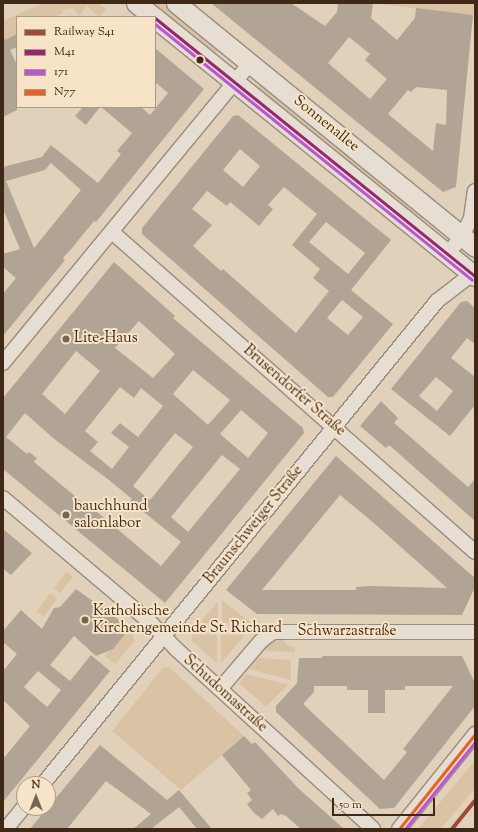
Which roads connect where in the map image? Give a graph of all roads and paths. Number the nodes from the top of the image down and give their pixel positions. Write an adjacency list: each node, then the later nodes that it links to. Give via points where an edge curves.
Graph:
1 (136, 3): 3 (main road, Sonnenallee)
2 (176, 3): 5 (main road, Sonnenallee)
3 (152, 16)
4 (156, 20): 6 (main road, Sonnenallee)
5 (250, 63): 6 (street); 9 (main road, Sonnenallee)
6 (234, 83): 8 (street); 10 (main road, Sonnenallee)
7 (475, 191): 9 (street)
8 (112, 232): 12 (street); 13 (street, Brusendorfer Straße)
9 (468, 242): 10 (street)
10 (447, 255): 11 (main road, Sonnenallee)
11 (473, 275): 13 (street, Braunschweiger Straße, via 436,301)
12 (3, 363)
13 (334, 426): 15 (street, Brusendorfer Straße); 17 (street, Braunschweiger Straße)
14 (3, 498): 17 (street, Schudomastraße)
15 (475, 552)
16 (475, 632): 18 (street, Schwarzastraße, via 273,632 261,641)
17 (164, 636): 18 (street, Schudomastraße); 20 (street, Braunschweiger Straße)
18 (220, 688): 23 (street, Schudomastraße)
19 (475, 734): 24 (street)
20 (50, 776)
21 (17, 816): 22 (street)
22 (6, 829)
23 (372, 829)
24 (399, 829)

